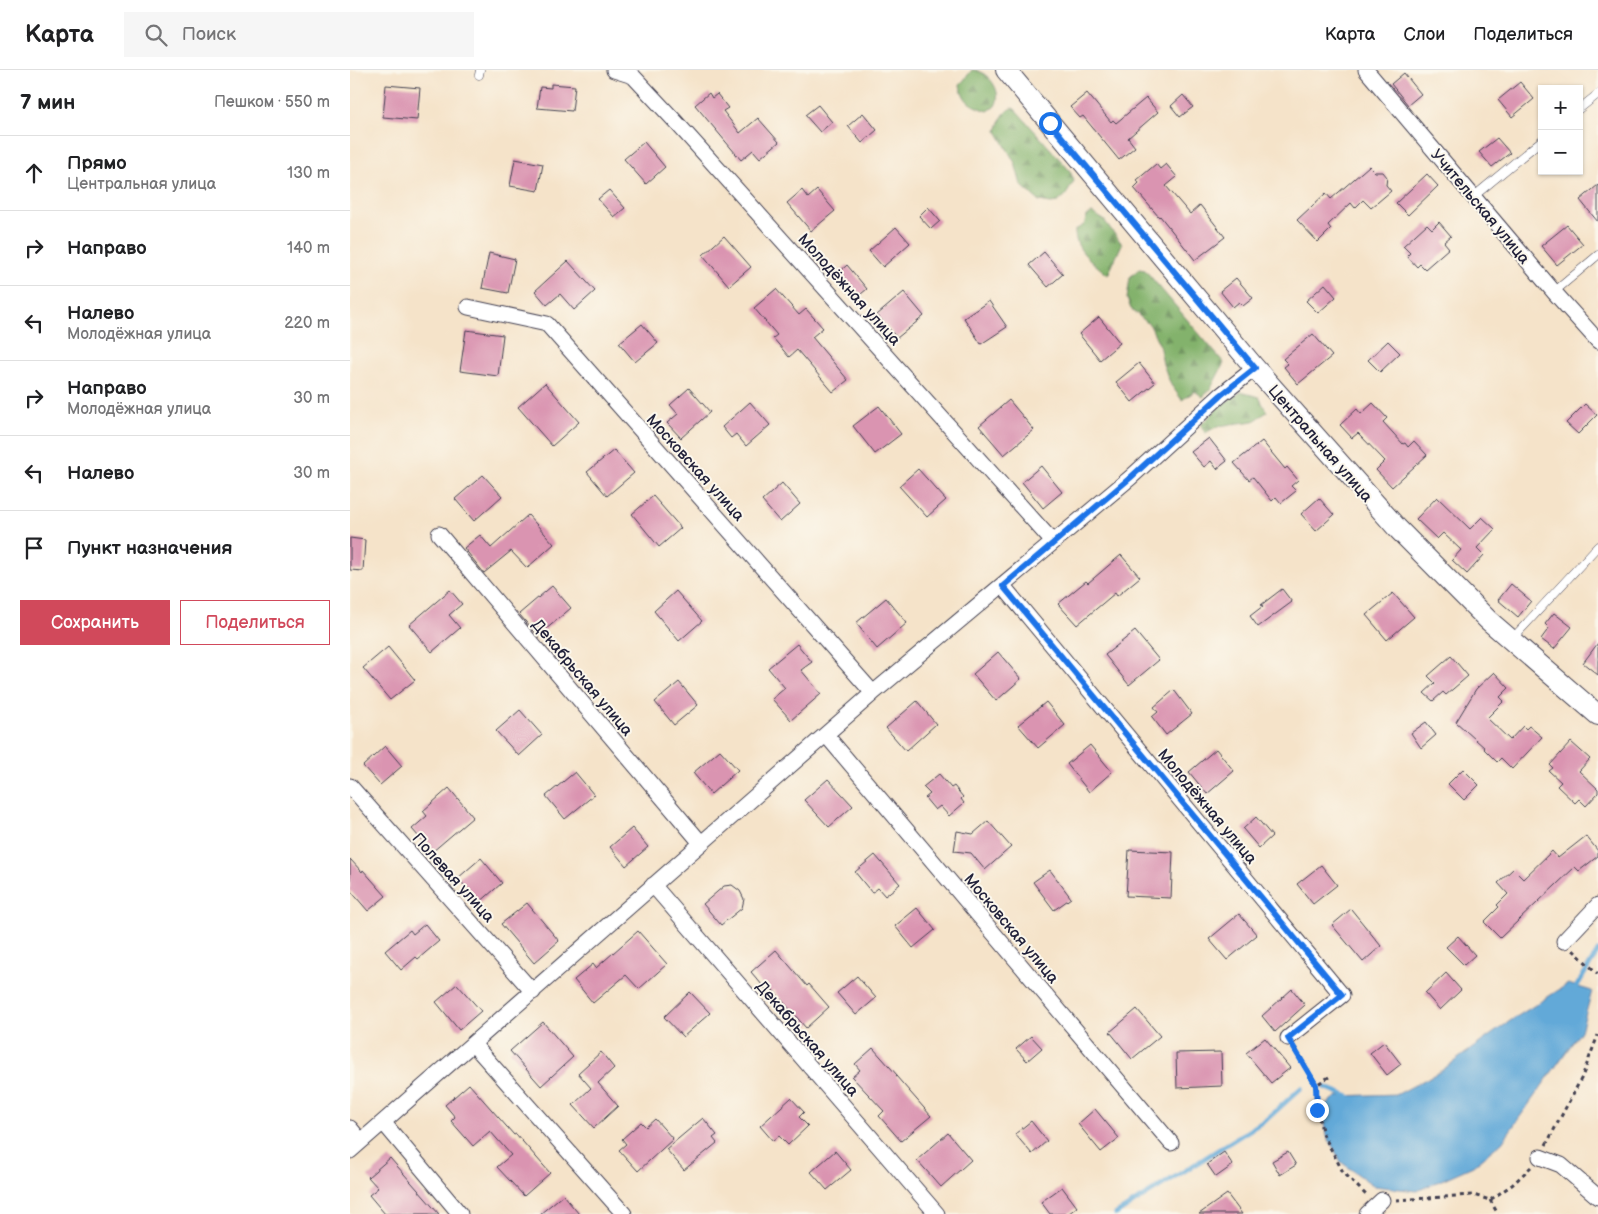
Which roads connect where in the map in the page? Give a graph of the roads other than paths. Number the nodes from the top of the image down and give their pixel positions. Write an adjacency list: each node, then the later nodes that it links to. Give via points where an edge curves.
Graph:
1 (614, 70): 14 (street, Молодёжная улица, via 633,76 669,114)
2 (1006, 70): 12 (street, Центральная улица)
3 (1366, 70): 7 (street, Учительская улица)
4 (1598, 94): 5 (lane)
5 (1583, 107)
6 (1538, 143): 7 (lane)
7 (1473, 197): 9 (street, Учительская улица)
8 (1598, 255): 9 (lane)
9 (1554, 292): 11 (street, Учительская улица)
10 (468, 307): 18 (street, Московская улица, via 547,324)
11 (1598, 341)
12 (1255, 368): 14 (street); 17 (street, Центральная улица, via 1397,528)
13 (438, 534): 22 (street, Декабрьская улица)
14 (1053, 542): 16 (street)
15 (1598, 546): 17 (lane)
16 (1003, 586): 18 (street); 27 (street, Молодёжная улица, via 1342,995)
17 (1511, 641): 19 (street, Центральная улица)
18 (873, 693): 20 (street)
19 (1598, 715)
20 (826, 735): 22 (street); 31 (street, Московская улица)
21 (350, 786): 26 (street, Полевая улица)
22 (701, 843): 23 (street)
23 (653, 886): 26 (street); 38 (street, Декабрьская улица)
24 (1598, 905): 25 (street)
25 (1564, 941)
26 (533, 992): 28 (street)
27 (1288, 1038)
28 (473, 1044): 29 (street); 37 (street)
29 (383, 1122): 32 (street); 36 (street)
30 (350, 1128): 32 (street)
31 (1171, 1143)
32 (355, 1145)
33 (1540, 1157): 34 (street, via 1561,1165)
34 (1598, 1197)
35 (1382, 1200): 39 (street)
36 (460, 1214)
37 (624, 1214)
38 (937, 1214)
39 (1367, 1214)

